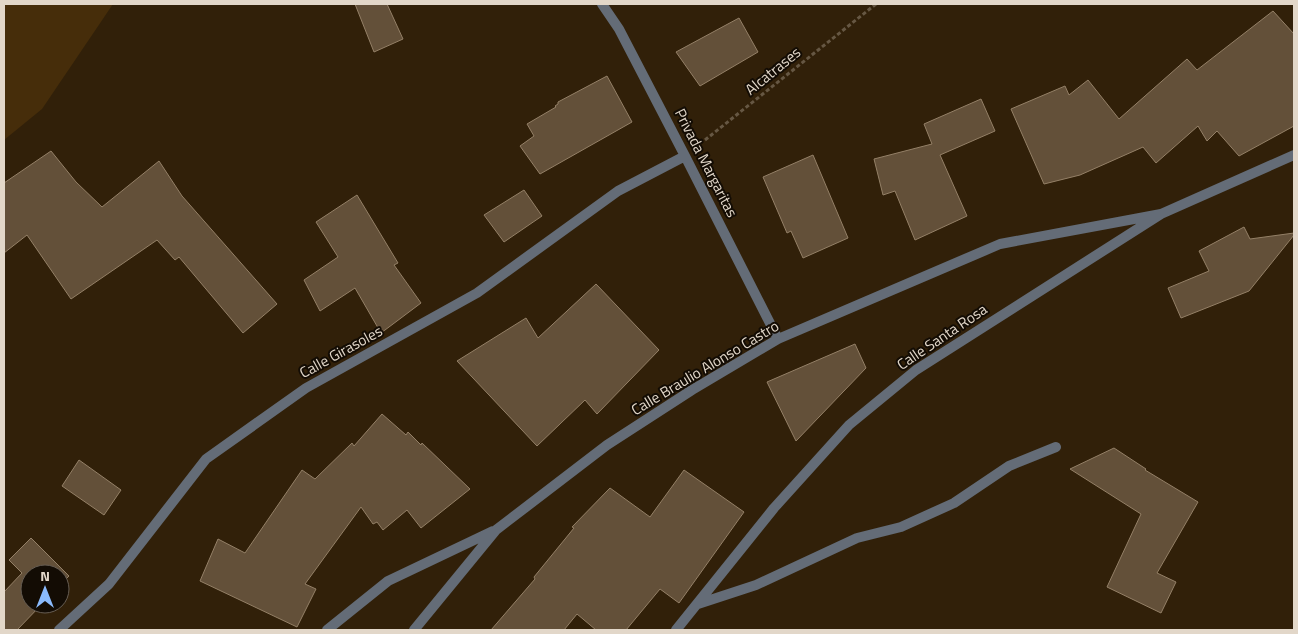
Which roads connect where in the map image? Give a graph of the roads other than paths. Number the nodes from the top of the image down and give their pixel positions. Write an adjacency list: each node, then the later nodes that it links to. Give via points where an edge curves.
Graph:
1 (602, 4): 3 (street, Privada Margaritas, via 619,29)
2 (1294, 155): 4 (street, Calle Santa Rosa)
3 (685, 156): 5 (street, Privada Margaritas); 9 (street, Calle Girasoles, via 618,191 477,293 306,388 206,459 109,584)
4 (1161, 214): 5 (street, Calle Braulio Alonso Castro, via 1000,244); 8 (street, Calle Santa Rosa, via 916,370 849,425 774,508)
5 (778, 339): 7 (street, Calle Braulio Alonso Castro, via 607,445)
6 (1056, 447): 8 (street, via 1010,466 954,503 902,527 857,538 756,584)
7 (496, 530): 10 (street, via 388,581); 11 (street, Calle Braulio Alonso Castro)
8 (698, 605): 12 (street, Calle Santa Rosa)
9 (59, 630)
10 (327, 630)
11 (414, 630)
12 (676, 630)

